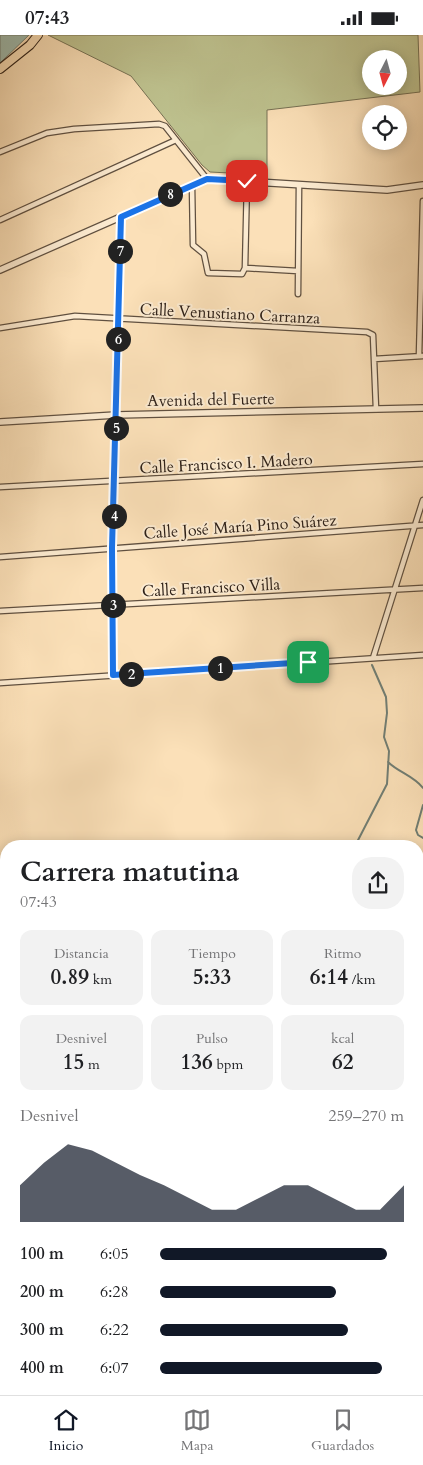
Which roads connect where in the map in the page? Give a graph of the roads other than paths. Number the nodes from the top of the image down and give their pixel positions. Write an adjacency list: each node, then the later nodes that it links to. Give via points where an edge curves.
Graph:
1 (38, 35): 2 (highway)
2 (0, 69)
3 (176, 140): 4 (street, via 165,126 159,124 82,128 47,133); 5 (street); 12 (street)
4 (0, 152)
5 (207, 179): 6 (street); 7 (street)
6 (247, 181): 8 (street); 13 (street)
7 (192, 185): 11 (street); 13 (street, via 193,245 204,254 208,273 242,275)
8 (299, 185): 9 (street, via 392,190); 15 (street)
9 (423, 185)
10 (423, 201): 19 (street)
11 (121, 217): 14 (street); 17 (street)
12 (0, 220)
13 (245, 268): 15 (street)
14 (0, 270)
15 (298, 271): 16 (street)
16 (298, 294)
17 (118, 319): 18 (street, Calle Venustiano Carranza, via 65,316); 20 (street, Calle Venustiano Carranza, via 371,333); 23 (street)
18 (0, 328)
19 (421, 356): 20 (street)
20 (374, 359): 22 (street)
21 (423, 408): 22 (street, Avenida del Fuerte)
22 (376, 409): 23 (street, Avenida del Fuerte)
23 (116, 415): 24 (street, Avenida del Fuerte); 26 (street)
24 (0, 423)
25 (423, 464): 26 (street, Calle Francisco I. Madero)
26 (115, 482): 27 (street, Calle Francisco I. Madero); 31 (street)
27 (0, 487)
28 (423, 499): 30 (street)
29 (423, 525): 30 (street, Calle José María Pino Suárez)
30 (414, 526): 31 (street, Calle José María Pino Suárez); 34 (street)
31 (112, 548): 32 (street, Calle José María Pino Suárez); 35 (street)
32 (0, 557)
33 (423, 588): 34 (street, Calle Francisco Villa)
34 (394, 589): 35 (street, Calle Francisco Villa); 38 (street)
35 (113, 605): 36 (street, Calle Francisco Villa); 39 (street)
36 (0, 611)
37 (423, 655): 38 (street)
38 (373, 658): 39 (street)
39 (113, 675): 40 (street)
40 (0, 683)

